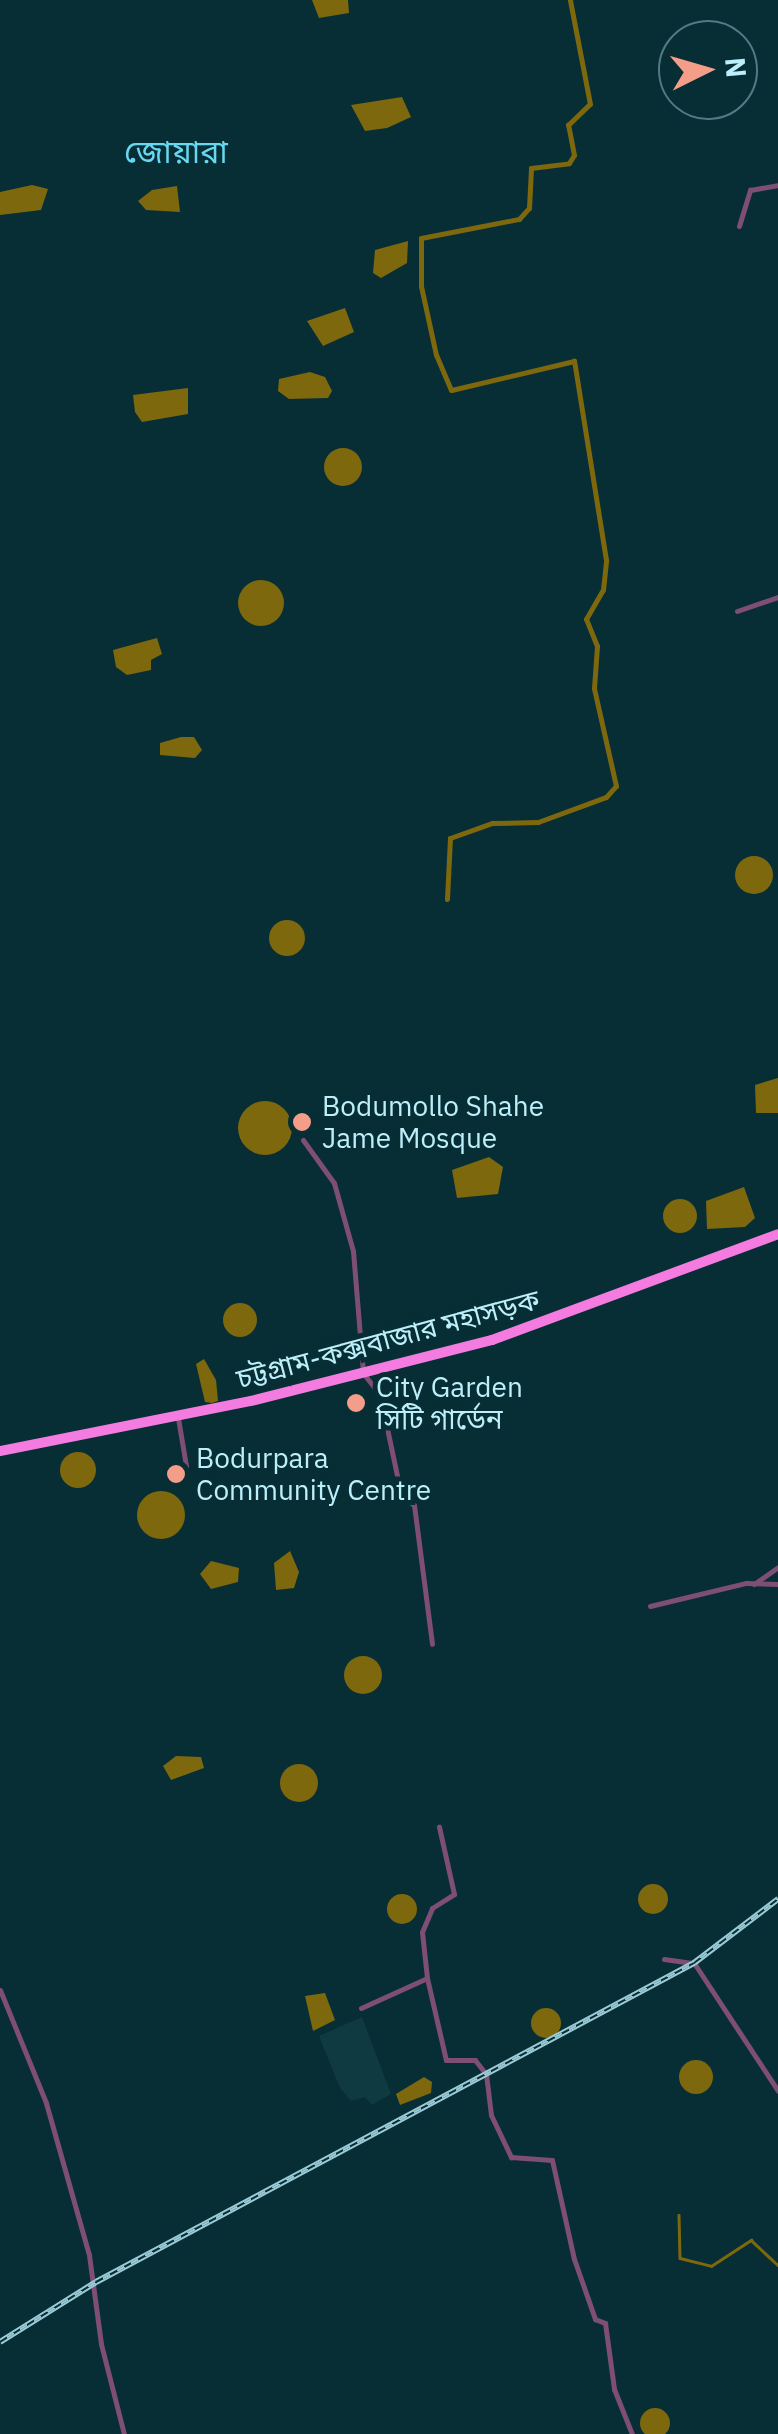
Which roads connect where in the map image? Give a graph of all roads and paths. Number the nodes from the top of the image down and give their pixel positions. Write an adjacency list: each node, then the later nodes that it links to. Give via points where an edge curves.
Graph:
1 (778, 186): 2 (street, via 750,190)
2 (740, 226)
3 (778, 598): 4 (street)
4 (737, 610)
5 (303, 1140): 7 (street, via 334,1184 353,1251)
6 (778, 1234): 7 (highway, চট্টগ্রাম-কক্সবাজার মহাসড়ক, via 492,1340)
7 (362, 1373): 8 (highway, চট্টগ্রাম-কক্সবাজার মহাসড়ক); 15 (street, via 380,1395 401,1496 414,1506)
8 (178, 1415): 9 (highway, চট্টগ্রাম-কক্সবাজার মহাসড়ক); 10 (street)
9 (0, 1451)
10 (186, 1466)
11 (778, 1567): 12 (street)
12 (754, 1584): 13 (street); 14 (street)
13 (778, 1584)
14 (650, 1606)
15 (432, 1644)
16 (439, 1828): 18 (street, via 454,1894 432,1908 420,1936)
17 (664, 1960): 21 (street, via 694,1963)
18 (427, 1978): 20 (street); 23 (street, via 446,2060 475,2060 486,2074 491,2115 511,2157 552,2160 574,2260 595,2319 604,2324 614,2389)
19 (0, 1990): 22 (street, via 46,2103 90,2255)
20 (360, 2008)
21 (778, 2091)
22 (124, 2434)
23 (632, 2434)

